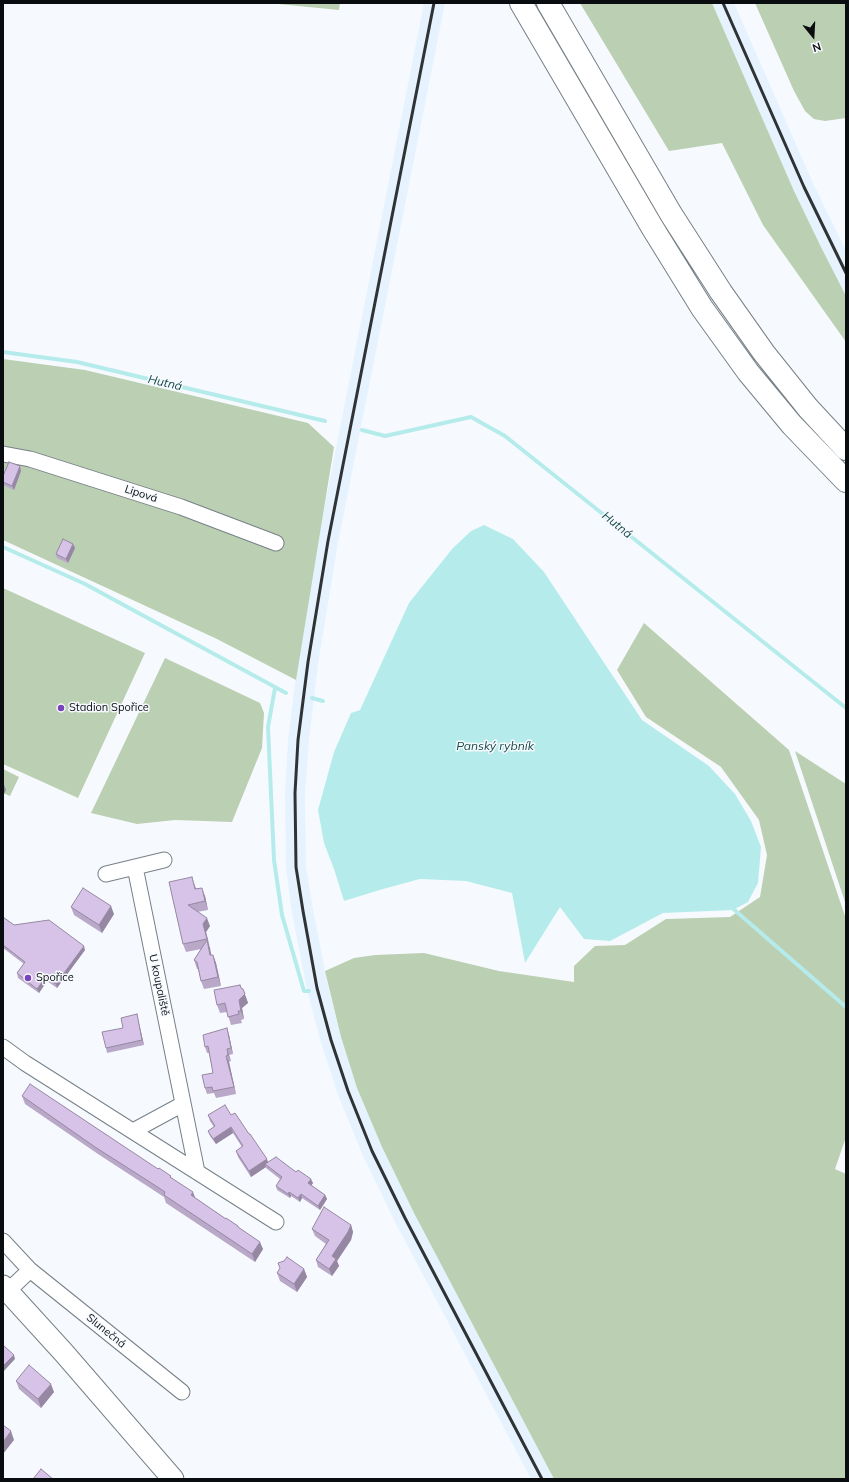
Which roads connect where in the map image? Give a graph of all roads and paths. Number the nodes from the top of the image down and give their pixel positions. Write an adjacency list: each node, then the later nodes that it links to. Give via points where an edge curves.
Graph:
1 (521, 3): 5 (highway, via 702,308 748,372 792,425)
2 (548, 3): 3 (highway, via 671,214 720,292 808,408)
3 (846, 449)
4 (3, 454): 6 (street, Lipová, via 30,459 181,507)
5 (846, 481)
6 (276, 543)
7 (164, 860): 8 (street)
8 (135, 867): 9 (street); 11 (street, U koupaliště)
9 (106, 874)
10 (3, 1047): 12 (street)
11 (183, 1104): 12 (street); 13 (street, U koupaliště)
12 (133, 1131): 13 (street)
13 (197, 1172): 14 (street)
14 (276, 1222)
15 (3, 1241): 16 (street, Slunečná)
16 (30, 1270): 17 (street); 18 (street, Slunečná)
17 (5, 1288): 19 (street)
18 (182, 1392)
19 (173, 1479)

